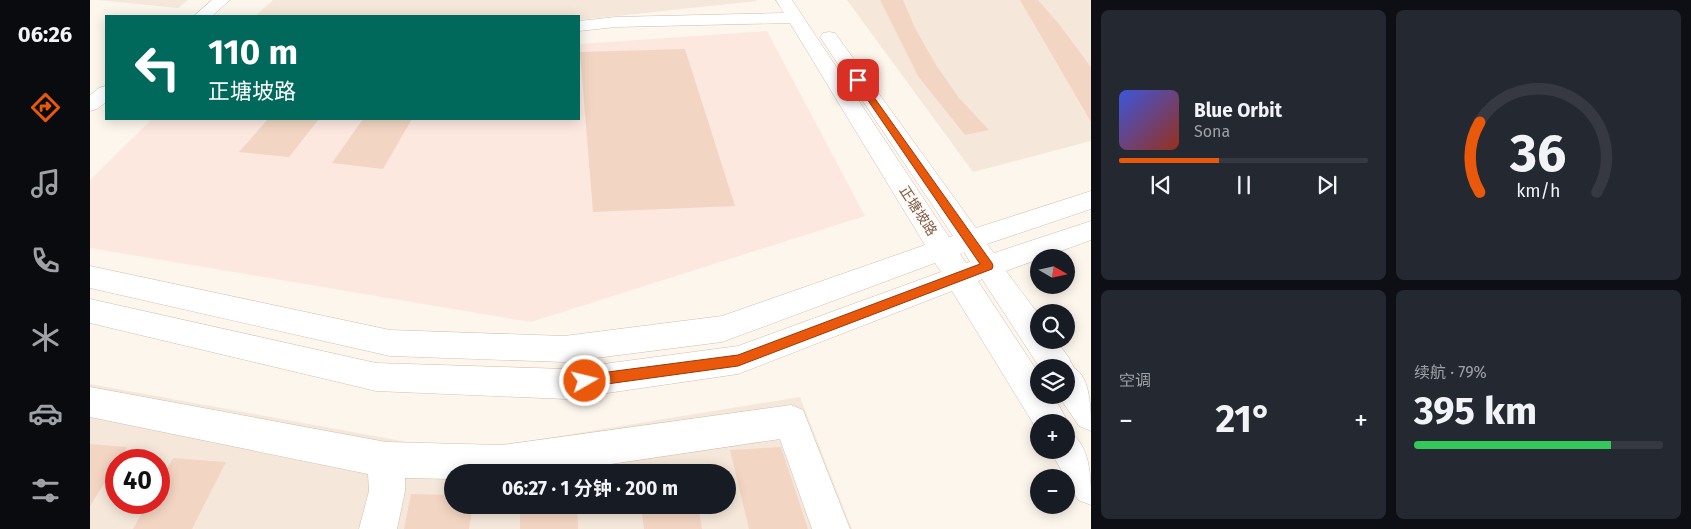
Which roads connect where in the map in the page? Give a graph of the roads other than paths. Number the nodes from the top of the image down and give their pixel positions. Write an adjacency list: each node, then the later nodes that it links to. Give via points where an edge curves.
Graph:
1 (222, 0): 3 (street)
2 (794, 6): 4 (street); 9 (street, 正塘坡路); 10 (street, 正塘坡路)
3 (203, 15)
4 (580, 26)
5 (105, 93): 6 (street)
6 (90, 105)
7 (1091, 200): 9 (street)
8 (1091, 230): 11 (street)
9 (970, 241): 10 (street); 11 (street, 正塘坡路)
10 (943, 249): 12 (street, 正塘坡路); 13 (street, via 722,329 564,349 390,343)
11 (988, 266): 12 (street); 15 (street, 正塘坡路)
12 (960, 276): 14 (street, via 738,360 566,384 376,377); 18 (street, 正塘坡路)
13 (90, 277)
14 (90, 311)
15 (1030, 327)
16 (1075, 393): 19 (street)
17 (90, 402): 21 (street)
18 (1046, 414)
19 (1091, 415)
20 (1074, 459): 22 (street)
21 (386, 460): 23 (street, via 387,491); 24 (street, via 502,463 791,420)
22 (1091, 487)
23 (378, 529)
24 (831, 529)

